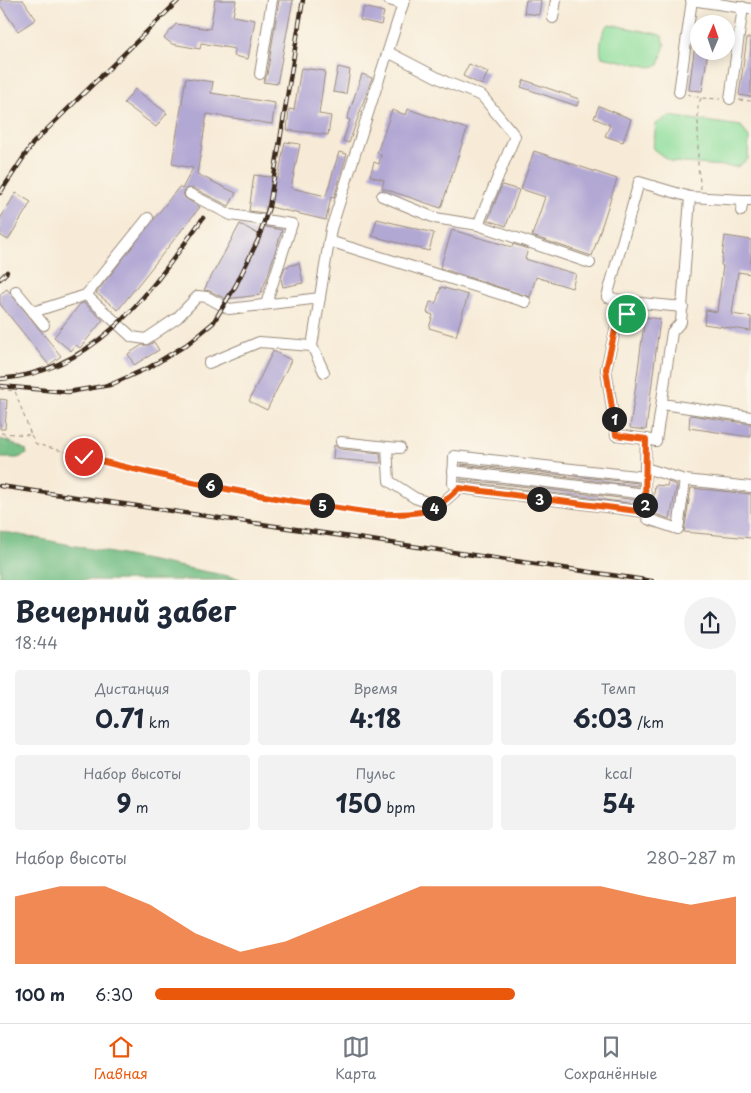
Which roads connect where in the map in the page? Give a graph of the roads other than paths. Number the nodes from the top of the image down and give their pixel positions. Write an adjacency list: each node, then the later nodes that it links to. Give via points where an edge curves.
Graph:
1 (272, 0): 9 (lane)
2 (389, 0): 5 (lane)
3 (556, 0): 7 (lane)
4 (691, 0): 6 (lane); 10 (lane)
5 (404, 2): 8 (lane)
6 (747, 8): 11 (lane)
7 (554, 18)
8 (388, 52): 18 (lane, via 446,82 482,96 515,136); 19 (lane)
9 (260, 74)
10 (679, 92)
11 (730, 99)
12 (190, 194): 26 (lane, via 231,215 292,224)
13 (382, 196): 18 (lane, via 435,218)
14 (690, 197): 15 (lane); 25 (lane, via 639,182 607,297); 27 (lane)
15 (747, 200): 16 (lane)
16 (741, 211)
17 (148, 218): 22 (lane)
18 (478, 225): 20 (lane)
19 (329, 242): 23 (lane); 24 (lane)
20 (590, 263)
21 (16, 291): 28 (lane)
22 (86, 295): 26 (lane, via 132,337 146,339 178,318 198,296 207,297 229,309); 28 (lane)
23 (320, 298): 26 (lane); 30 (lane)
24 (526, 302)
25 (630, 302): 27 (lane); 35 (lane, via 627,314 618,318 606,369 616,435)
26 (266, 304)
27 (683, 307): 33 (lane, via 682,322 672,332)
28 (33, 312): 29 (lane)
29 (44, 325)
30 (312, 346): 31 (lane, via 259,342); 32 (lane)
31 (209, 363)
32 (324, 372)
33 (662, 404): 34 (lane); 35 (lane, via 656,441)
34 (751, 417)
35 (646, 439): 40 (lane)
36 (341, 442): 37 (lane)
37 (388, 447): 38 (lane); 42 (lane, via 389,481 414,498 439,506)
38 (400, 448)
39 (453, 471): 40 (lane, via 454,456); 42 (lane, via 453,484); 44 (lane)
40 (645, 473): 41 (lane); 44 (lane)
41 (685, 480): 43 (lane); 45 (lane, via 678,529 648,519)
42 (459, 488): 45 (lane)
43 (751, 488)
44 (646, 494): 45 (lane)
45 (645, 512)

